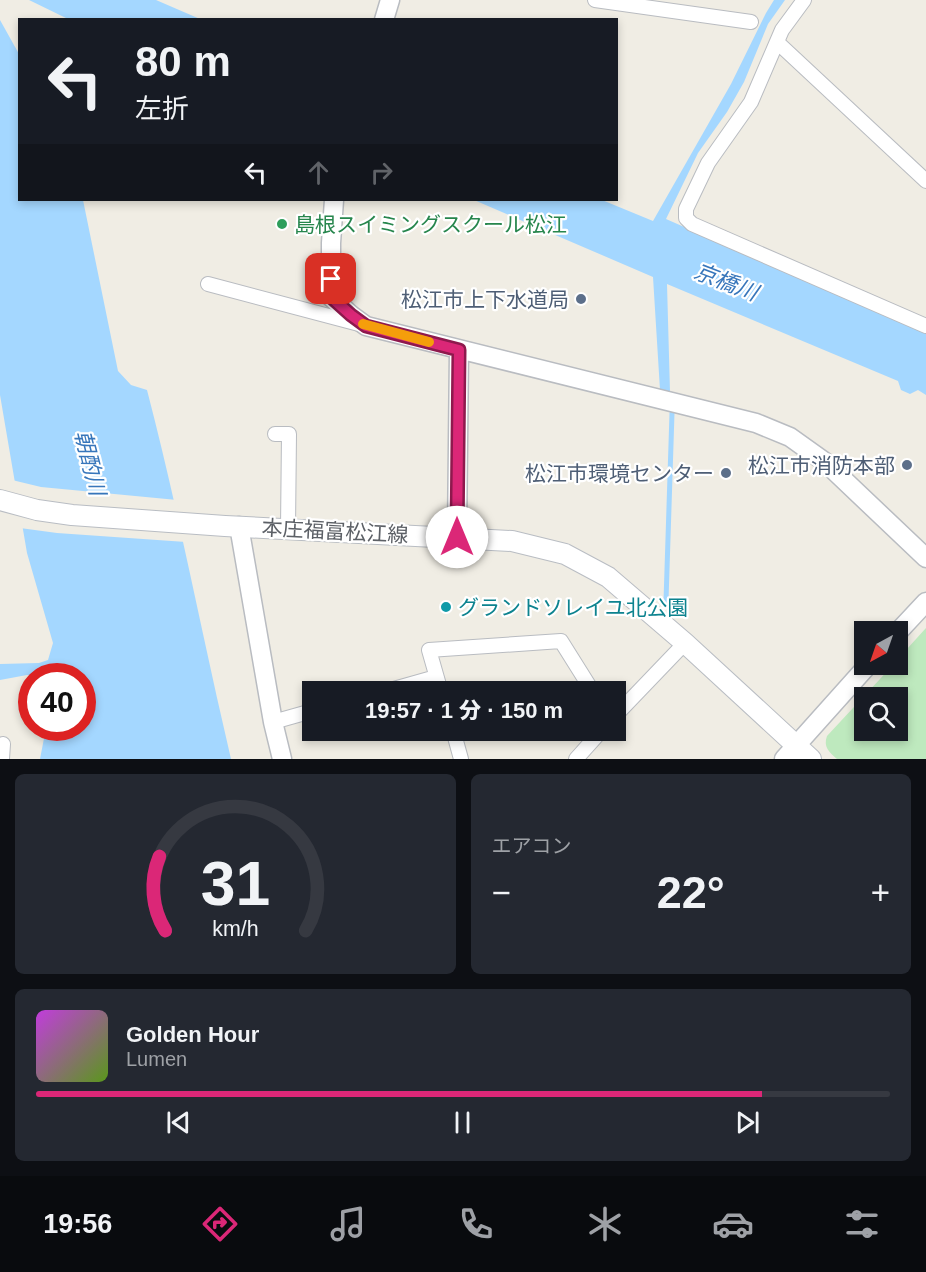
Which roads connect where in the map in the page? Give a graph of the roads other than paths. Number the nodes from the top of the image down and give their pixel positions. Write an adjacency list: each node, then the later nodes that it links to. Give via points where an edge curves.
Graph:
1 (390, 0): 4 (street)
2 (595, 0): 5 (street)
3 (804, 0): 6 (street)
4 (385, 18)
5 (751, 22)
6 (777, 42): 7 (street); 11 (street, via 751,102 708,163 686,209 686,218 692,224)
7 (926, 182)
8 (334, 201): 10 (street, via 331,297)
9 (208, 284): 10 (street)
10 (366, 326): 12 (street)
11 (926, 326)
12 (459, 350): 17 (street); 18 (street, via 756,423 790,438 825,462)
13 (275, 434): 16 (street, via 289,434)
14 (0, 500): 15 (main road, 本庄福富松江線, via 72,515)
15 (239, 526): 16 (main road, 本庄福富松江線); 29 (street)
16 (288, 528): 17 (main road, 本庄福富松江線)
17 (457, 537): 21 (main road, 本庄福富松江線, via 512,541 566,554 608,577)
18 (926, 558)
19 (926, 602): 20 (street)
20 (908, 621)
21 (685, 644): 27 (street); 33 (main road, 本庄福富松江線)
22 (860, 675): 33 (street)
23 (436, 677): 24 (street); 25 (street); 26 (street, via 429,650 561,641)
24 (422, 681)
25 (437, 681)
26 (586, 681)
27 (626, 705)
28 (302, 714): 29 (street)
29 (273, 722): 35 (street)
30 (456, 741): 36 (street)
31 (592, 741): 37 (street)
32 (3, 744): 34 (street)
33 (797, 755)
34 (2, 759)
35 (282, 759)
36 (461, 759)
37 (576, 759)

